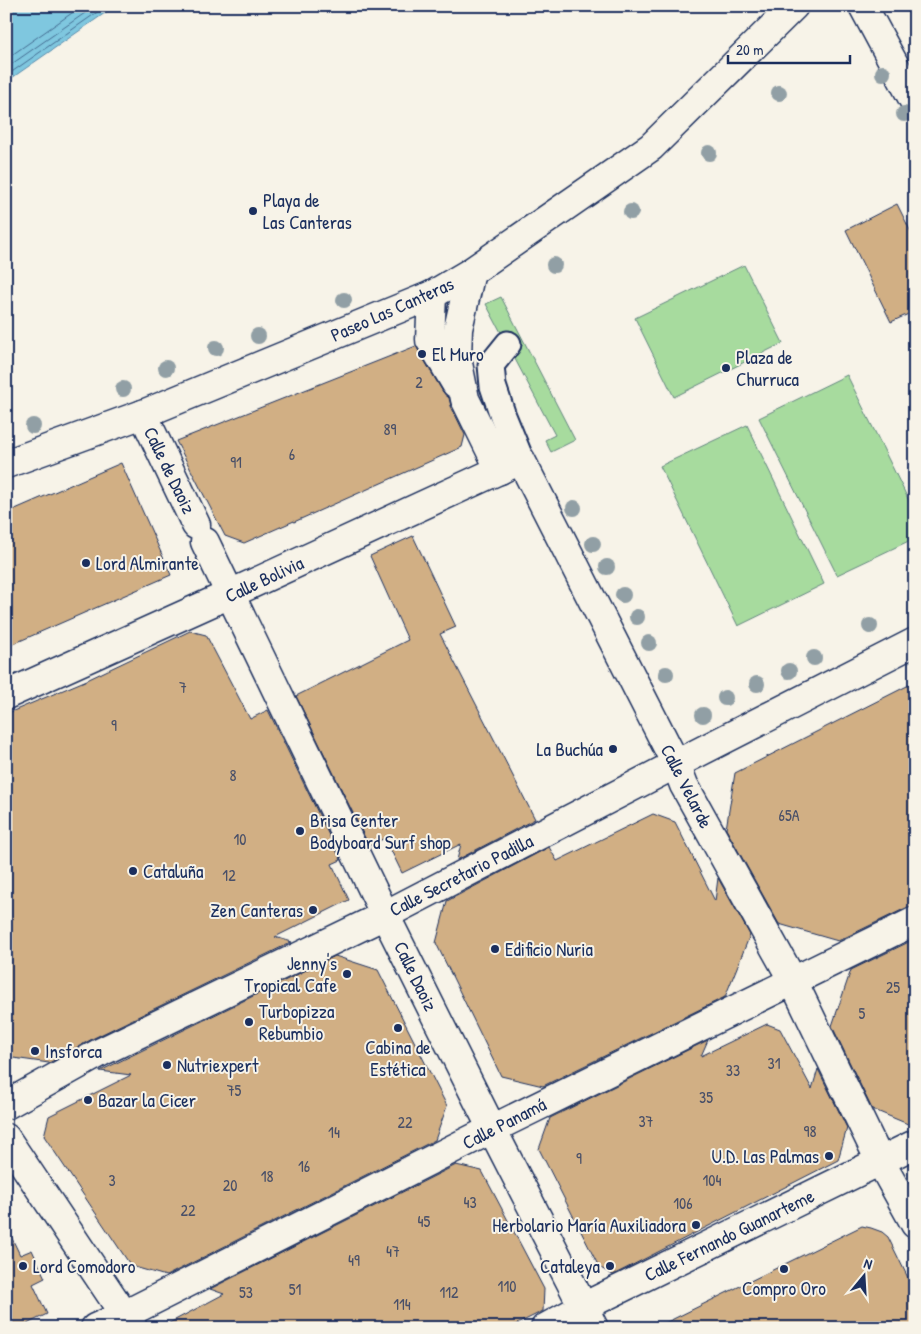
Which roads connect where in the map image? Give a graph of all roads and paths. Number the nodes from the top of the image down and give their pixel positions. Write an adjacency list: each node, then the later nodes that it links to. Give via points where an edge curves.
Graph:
1 (794, 6): 4 (street, Paseo Las Canteras, via 651,148)
2 (863, 6): 3 (street)
3 (915, 103)
4 (471, 272): 5 (street, Paseo Las Canteras); 7 (street, Calle Velarde, via 458,329 457,358)
5 (432, 295): 7 (street, Calle Velarde, via 430,340); 8 (street, Paseo Las Canteras)
6 (508, 344): 10 (lane, Calle Velarde, via 491,365)
7 (464, 398): 10 (street, Calle Velarde)
8 (143, 414): 9 (street, Paseo Las Canteras); 11 (street, Calle de Daoiz)
9 (6, 464)
10 (511, 465): 11 (street, Calle Bolivia); 14 (street, Calle Velarde)
11 (230, 594): 13 (street, Calle Bolivia); 15 (street, Calle Daoiz)
12 (915, 642): 14 (street, Calle Secretario Padilla)
13 (6, 695)
14 (676, 764): 15 (street, Calle Secretario Padilla); 17 (street, Calle Velarde, via 684,785)
15 (385, 915): 18 (street, Calle Secretario Padilla, via 101,1052); 19 (street, Calle Daoiz)
16 (915, 921): 17 (street, Calle Panamá)
17 (793, 981): 19 (street, Calle Panamá); 22 (street, Calle Velarde)
18 (6, 1105)
19 (492, 1129): 24 (street, Calle Daoiz); 25 (street, Calle Panamá)
20 (6, 1138): 25 (street)
21 (915, 1144): 22 (street, Calle Fernando Guanarteme)
22 (880, 1161): 23 (street, Calle Velarde); 24 (street, Calle Fernando Guanarteme)
23 (915, 1224)
24 (588, 1317): 27 (street, Calle Fernando Guanarteme)
25 (129, 1321): 26 (street, Calle Panamá)
26 (95, 1328)
27 (545, 1328)

